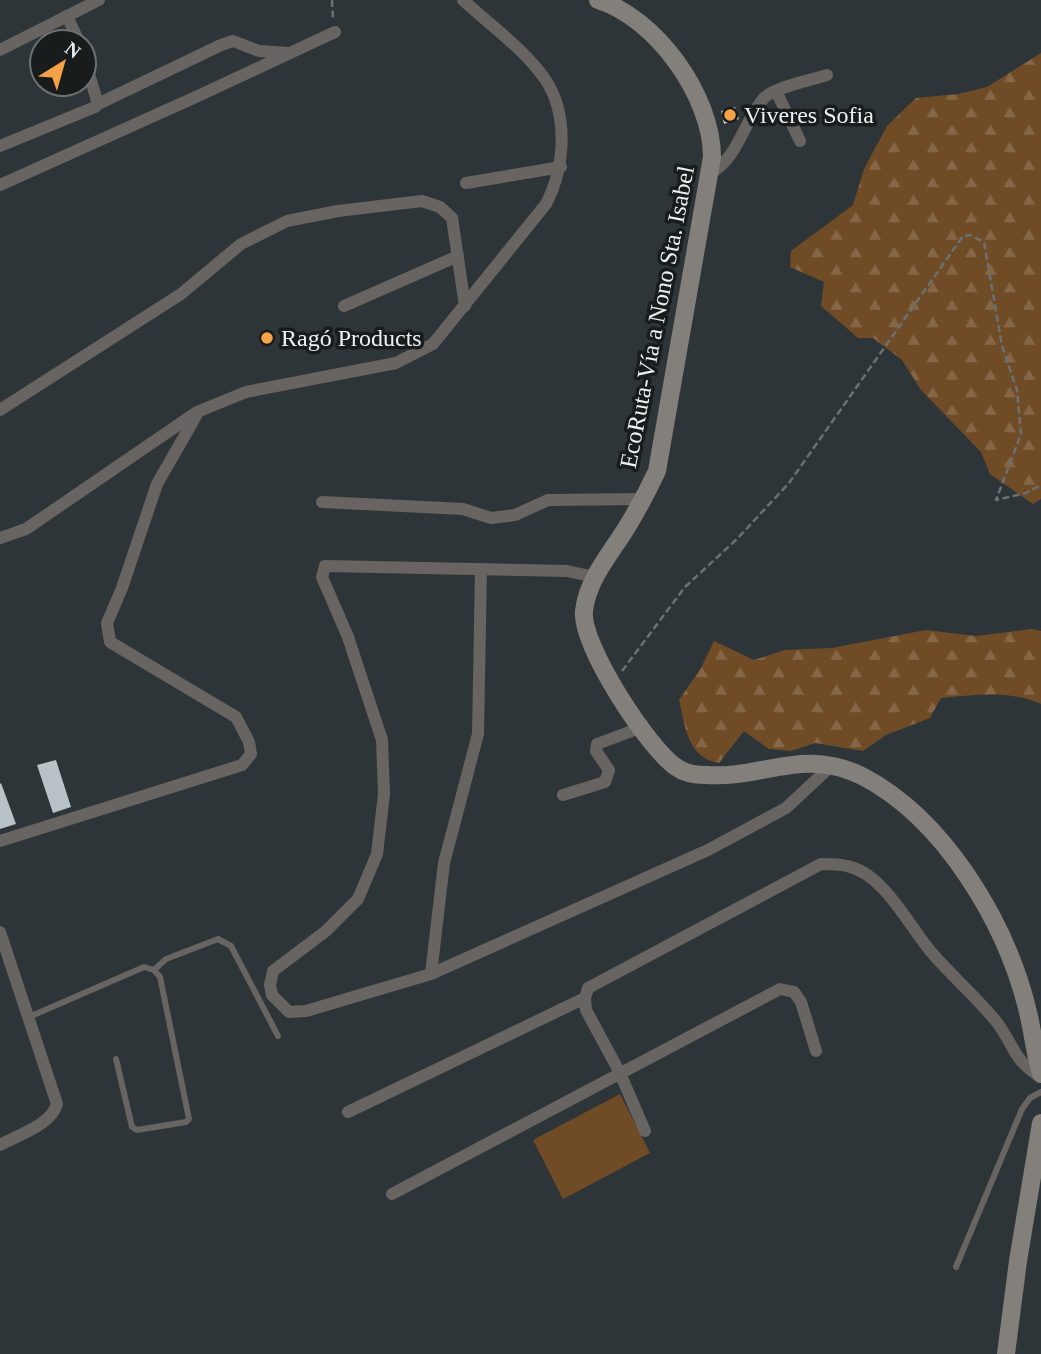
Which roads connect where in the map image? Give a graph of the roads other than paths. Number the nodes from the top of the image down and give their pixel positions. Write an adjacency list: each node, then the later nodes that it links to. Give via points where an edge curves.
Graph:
1 (100, 0): 4 (street)
2 (463, 0): 15 (street, via 547,82 562,132)
3 (597, 0): 16 (main road, EcoRuta-Vía a Nono Sta. Isabel, via 625,13 649,32 688,78 710,133)
4 (67, 16): 5 (street); 7 (street)
5 (73, 28)
6 (335, 32): 8 (street)
7 (0, 50)
8 (291, 53): 12 (street, via 259,51 233,41); 18 (street)
9 (827, 75): 10 (street)
10 (776, 91): 13 (street); 16 (street, via 764,99 722,167)
11 (96, 98): 12 (street)
12 (98, 104): 14 (street)
13 (800, 141)
14 (0, 146)
15 (561, 167): 17 (street); 21 (street, via 546,204)
16 (709, 174): 24 (main road, EcoRuta-Vía a Nono Sta. Isabel, via 657,471)
17 (466, 183)
18 (0, 185)
19 (458, 256): 20 (street); 21 (street); 22 (street, via 452,218 440,207 422,201 287,221 242,244 181,294)
20 (344, 306)
21 (465, 306): 23 (street, via 433,344 396,363 246,392)
22 (0, 410)
23 (197, 412): 26 (street, via 26,529); 32 (street, via 158,484 107,623 110,642 236,717 251,754 242,765)
24 (644, 499): 25 (street, via 548,500 491,519 463,509); 28 (main road, EcoRuta-Vía a Nono Sta. Isabel)
25 (322, 502)
26 (0, 538)
27 (481, 569): 28 (street, via 567,571); 35 (street, via 478,734 444,863); 35 (street, via 330,565 322,570 382,740 384,794 377,854 358,899 326,931 273,971 271,990 289,1012 306,1012)
28 (595, 577): 29 (main road, EcoRuta-Vía a Nono Sta. Isabel, via 583,623 612,685)
29 (640, 728): 30 (main road, EcoRuta-Vía a Nono Sta. Isabel, via 658,752 677,769 690,773 743,772 813,762); 31 (street, via 597,744 596,751 609,770 605,782)
30 (831, 766): 35 (street, via 786,807 708,850); 42 (main road, EcoRuta-Vía a Nono Sta. Isabel, via 861,776 900,803 959,864 995,922 1014,966)
31 (563, 795)
32 (0, 842)
33 (0, 932): 37 (street)
34 (154, 970): 37 (lane, via 144,967); 38 (lane, via 166,959 218,939 225,941); 40 (lane, via 160,977 186,1122 132,1127)
35 (431, 974)
36 (585, 998): 41 (street, via 586,1010); 42 (street, via 588,988 821,864 850,866 878,883 930,951 997,1023 1025,1068); 44 (street)
37 (29, 1017): 47 (street, via 57,1104 45,1121)
38 (278, 1036)
39 (816, 1051): 41 (street, via 801,1002 794,992 780,989)
40 (117, 1059)
41 (620, 1073): 46 (street); 48 (street)
42 (1041, 1076)
43 (1041, 1092): 49 (lane, via 1030,1097 1022,1109)
44 (348, 1112)
45 (1041, 1124): 50 (main road)
46 (645, 1131)
47 (0, 1145)
48 (392, 1194)
49 (956, 1267)
50 (1006, 1354)

